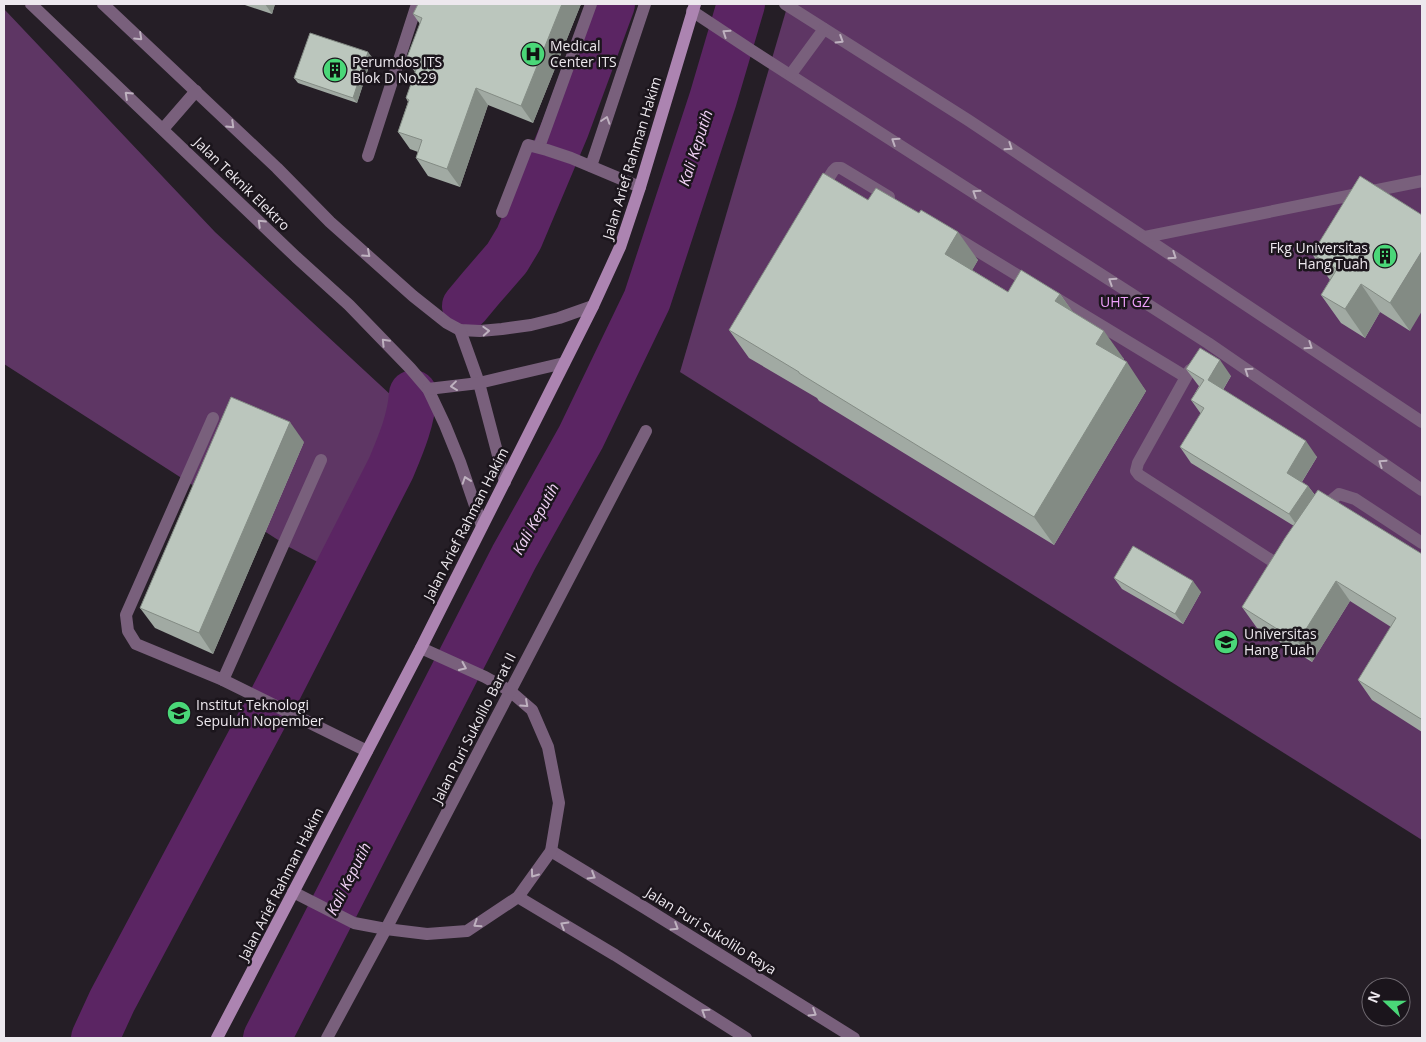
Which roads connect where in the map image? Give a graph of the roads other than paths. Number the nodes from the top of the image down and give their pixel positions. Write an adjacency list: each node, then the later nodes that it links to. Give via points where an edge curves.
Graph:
1 (31, 4): 11 (street, Jalan Teknik Elektro, one-way to 1)
2 (103, 4): 10 (street, one-way to 10)
3 (417, 4): 13 (street)
4 (591, 4): 12 (street)
5 (645, 4): 14 (street, one-way to 5)
6 (784, 4): 8 (street)
7 (696, 10): 9 (street, one-way to 7, via 750,50); 16 (main road, Jalan Arief Rahman Hakim)
8 (824, 29): 9 (street); 21 (street, one-way to 21)
9 (790, 74): 24 (street, one-way to 9)
10 (196, 91): 11 (street); 23 (street, one-way to 23, via 330,222 413,296)
11 (163, 129): 28 (street, Jalan Teknik Elektro, one-way to 11, via 349,306)
12 (543, 149): 14 (street); 19 (street, via 528,145 525,149)
13 (368, 156)
14 (591, 166): 16 (street)
15 (1422, 181): 21 (street)
16 (640, 187): 22 (main road, Jalan Arief Rahman Hakim, via 620,247)
17 (812, 204): 18 (street, via 832,171 841,168)
18 (900, 204)
19 (502, 212)
20 (942, 229): 26 (street)
21 (1145, 237): 30 (street, one-way to 30)
22 (593, 306): 23 (street, one-way to 22, via 480,332 531,325); 25 (main road, Jalan Arief Rahman Hakim)
23 (460, 330): 27 (street)
24 (1202, 352): 26 (street); 34 (street, one-way to 24)
25 (564, 363): 27 (street); 33 (main road, Jalan Arief Rahman Hakim)
26 (1186, 377): 38 (street, via 1136,471 1277,564 1283,564)
27 (479, 383): 28 (street, one-way to 28); 33 (street)
28 (428, 389): 36 (street, Jalan Teknik Elektro, one-way to 28, via 456,452)
29 (213, 418): 40 (street, via 126,615 128,631 136,644)
30 (1422, 422)
31 (646, 431): 41 (street, Jalan Puri Sukolilo Barat II)
32 (321, 460): 40 (street)
33 (505, 482): 36 (main road, Jalan Arief Rahman Hakim)
34 (1422, 490)
35 (1316, 520): 37 (street, via 1326,504 1339,494 1355,499)
36 (482, 526): 39 (main road, Jalan Arief Rahman Hakim)
37 (1422, 543)
38 (1295, 552)
39 (421, 648): 41 (street, one-way to 41); 42 (main road, Jalan Arief Rahman Hakim)
40 (223, 680): 42 (street)
41 (510, 690): 43 (street, one-way to 43, via 532,710 548,747 559,803); 46 (street, Jalan Puri Sukolilo Barat II)
42 (367, 751): 44 (main road, Jalan Arief Rahman Hakim)
43 (551, 851): 45 (street, one-way to 45); 50 (street, Jalan Puri Sukolilo Raya, one-way to 50)
44 (293, 892): 46 (street, via 354,923); 47 (main road, Jalan Arief Rahman Hakim)
45 (518, 897): 46 (street, one-way to 46, via 467,931 427,934); 49 (street, one-way to 45)
46 (386, 929): 48 (street, Jalan Puri Sukolilo Barat II)
47 (217, 1038)
48 (327, 1038)
49 (746, 1038)
50 (854, 1038)

